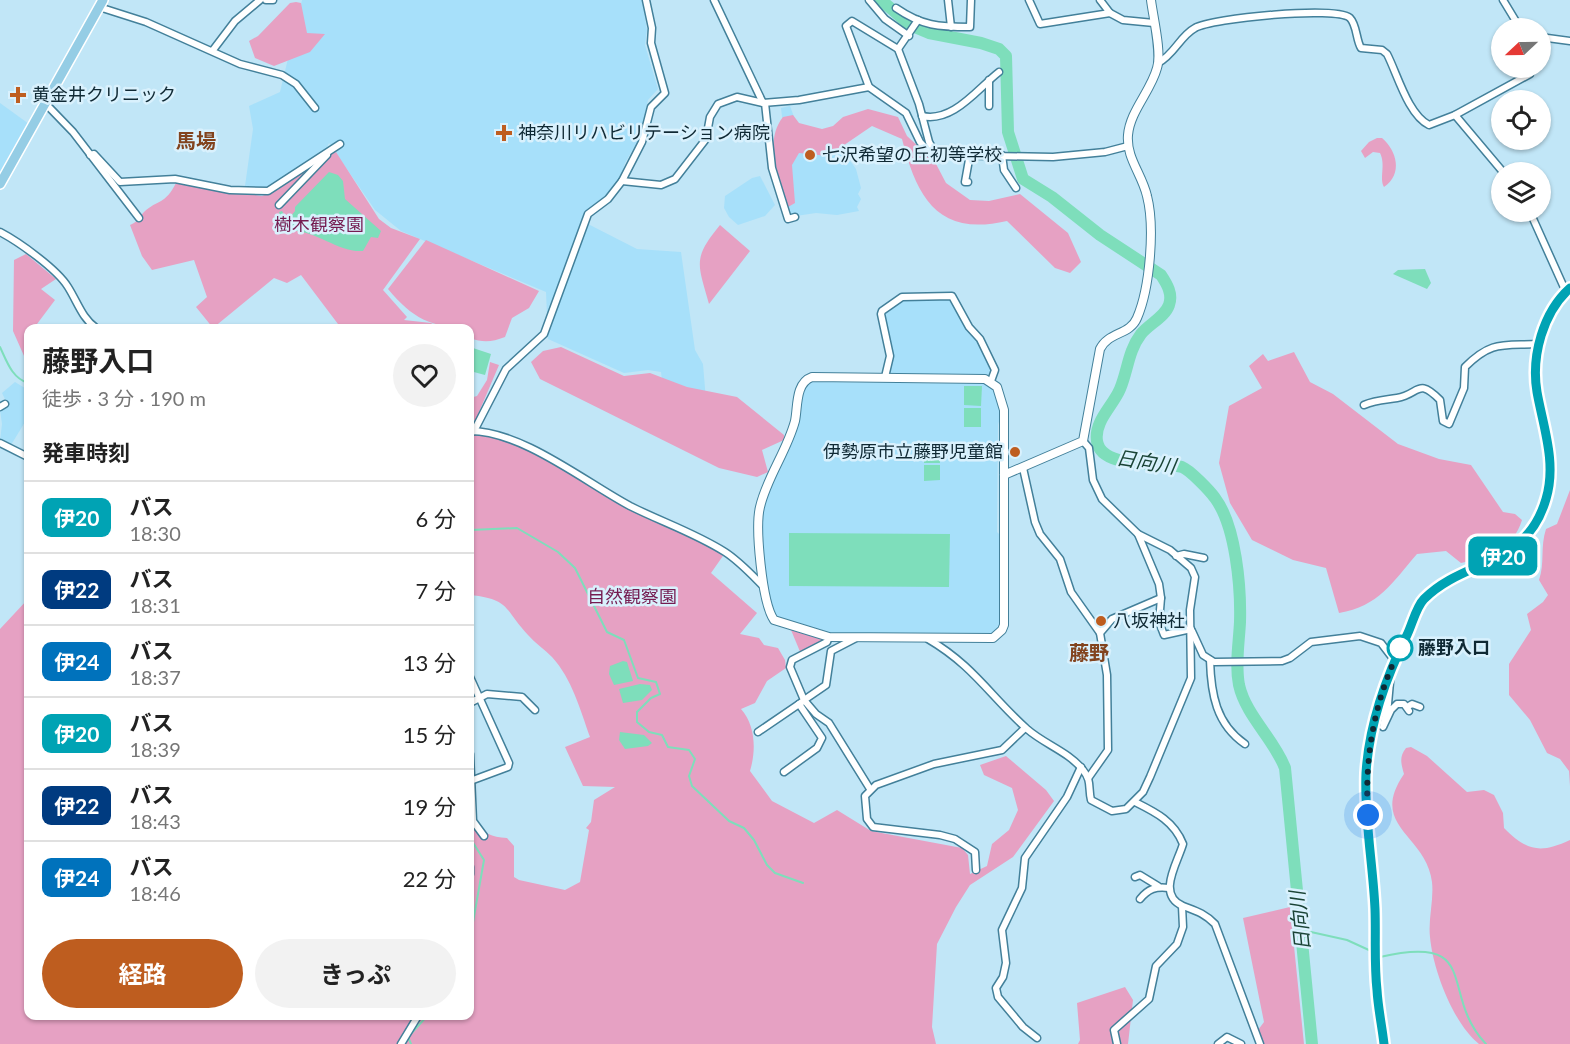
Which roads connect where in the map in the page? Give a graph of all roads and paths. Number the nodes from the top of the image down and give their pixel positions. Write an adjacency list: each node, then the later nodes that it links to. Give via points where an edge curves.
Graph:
1 (260, 0): 26 (street, via 235,21)
2 (266, 0): 3 (street)
3 (273, 0)
4 (646, 0): 46 (street, via 651,43 665,93 651,107 642,142)
5 (714, 0): 32 (street)
6 (869, 0): 22 (street, via 885,19)
7 (948, 0): 20 (street)
8 (971, 0): 20 (street, via 970,27)
9 (1029, 0): 19 (street)
10 (1100, 0): 15 (street)
11 (1151, 0): 18 (street)
12 (1503, 0): 16 (street)
13 (101, 4): 26 (street); 33 (main road)
14 (896, 8): 17 (street)
15 (1110, 13): 18 (street, via 1123,20); 19 (street)
16 (1514, 18)
17 (917, 22): 20 (street); 22 (street)
18 (1154, 23): 27 (street)
19 (1040, 24): 21 (street)
20 (951, 27)
21 (1033, 28)
22 (910, 35): 25 (street)
23 (1551, 38): 24 (street)
24 (1570, 41)
25 (898, 49): 31 (street, via 849,22 848,30); 37 (street)
26 (213, 50): 35 (street, via 226,59 291,80)
27 (1158, 63): 36 (street, via 1186,34 1206,23 1282,13 1344,15 1353,23 1361,48 1387,54 1422,121 1429,124); 39 (street, via 1131,121)
28 (999, 72): 30 (street)
29 (1522, 78): 36 (street)
30 (988, 80): 34 (street); 37 (street, via 957,109 941,117)
31 (869, 87): 32 (street); 43 (street, via 906,113 920,142 933,156)
32 (764, 103): 46 (street, via 736,97 718,104 710,117 706,139 672,182 657,185); 51 (street, via 772,168 788,219)
33 (45, 104): 42 (street); 48 (main road)
34 (989, 106)
35 (315, 108)
36 (1455, 114): 45 (street)
37 (922, 116): 43 (street, via 931,147)
38 (340, 144): 40 (street)
39 (1128, 146): 44 (street, via 1080,155); 63 (street, via 1147,196 1150,263 1134,324 1108,338 1100,349)
40 (332, 150): 42 (street, via 276,187 257,193 175,179 120,182 99,158); 50 (street)
41 (969, 154): 43 (street); 44 (street); 47 (street)
42 (90, 155): 52 (street)
43 (946, 156)
44 (1005, 156): 49 (street, via 1004,170)
45 (1495, 162)
46 (622, 181): 61 (street, via 608,199 588,214 544,334 506,369)
47 (968, 182)
48 (0, 184)
49 (1016, 188)
50 (279, 205)
51 (795, 217)
52 (140, 218)
53 (1535, 222): 55 (street)
54 (0, 232): 56 (street, via 64,281)
55 (1569, 290): 57 (street, via 1552,309)
56 (92, 324)
57 (1539, 344): 60 (street, via 1495,346 1481,351 1465,367 1464,388 1449,424 1443,421 1440,400 1426,388); 79 (street, via 1536,379 1547,431 1546,500 1516,546 1423,599)
58 (885, 377): 59 (street); 59 (street, via 890,356 882,311 902,297 952,296 995,370); 71 (street, via 812,377 802,382 789,440 760,506)
59 (991, 381): 67 (street, via 1004,405)
60 (1364, 405)
61 (474, 427)
62 (474, 432): 71 (street, via 533,450 629,506 694,535 727,553)
63 (1083, 441): 66 (street); 68 (street, via 1089,448 1099,496)
64 (0, 443): 65 (street)
65 (24, 456)
66 (1023, 468): 67 (street); 74 (street, via 1040,534 1060,559 1071,592)
67 (1004, 475): 77 (street, via 1002,630 993,638)
68 (1138, 534): 69 (street); 72 (street)
69 (1176, 556): 70 (street); 73 (street, via 1194,572)
70 (1204, 558)
71 (763, 586): 75 (street, via 774,620)
72 (1161, 598): 73 (street, via 1159,622 1164,635); 74 (street, via 1112,619)
73 (1191, 630): 78 (street, via 1203,655); 96 (street, via 1191,678 1143,792)
74 (1100, 633): 93 (street, via 1107,675 1108,750)
75 (829, 637): 76 (street); 95 (street, via 827,642 792,660 790,667 804,700 829,723)
76 (856, 638): 77 (street); 81 (street, via 831,651)
77 (928, 638): 88 (street, via 971,669)
78 (1210, 660): 79 (street, via 1282,661 1311,642 1360,636 1381,643); 90 (street, via 1221,719)
79 (1392, 664): 86 (street, via 1383,726 1394,705 1404,704 1408,709 1412,704); 112 (street, via 1366,773 1377,991)
80 (474, 688): 83 (street)
81 (823, 688): 82 (street); 85 (street)
82 (826, 695)
83 (478, 698): 84 (street); 87 (street, via 486,694 522,697); 94 (street, via 509,763 508,767)
84 (474, 700)
85 (803, 701): 89 (street); 92 (street, via 822,738 817,748)
86 (1420, 706)
87 (535, 710)
88 (1025, 728): 91 (street); 95 (street, via 997,752 934,764)
89 (759, 732)
90 (1245, 744)
91 (1081, 767): 93 (street); 106 (street, via 1067,797 1025,858 1022,888 1002,930 1006,963 996,988 998,997)
92 (784, 772)
93 (1089, 777): 96 (street, via 1090,800 1112,811 1126,809)
94 (474, 780)
95 (870, 789): 99 (street, via 864,806 873,827 956,839 975,852)
96 (1134, 802): 102 (street, via 1172,824 1180,836 1183,844)
97 (474, 822): 98 (street)
98 (484, 836)
99 (976, 870)
100 (1135, 877): 101 (street, via 1140,875)
101 (1158, 886): 102 (street); 103 (street)
102 (1169, 888): 104 (street)
103 (1140, 899)
104 (1182, 906): 108 (street, via 1183,927 1177,944 1156,966 1149,999 1114,1030); 111 (street, via 1198,910 1215,924)
105 (416, 1020): 107 (street)
106 (1037, 1038)
107 (401, 1044)
108 (1117, 1044)
109 (1218, 1044): 110 (street, via 1227,1037)
110 (1241, 1044)
111 (1260, 1044)
112 (1384, 1044)

